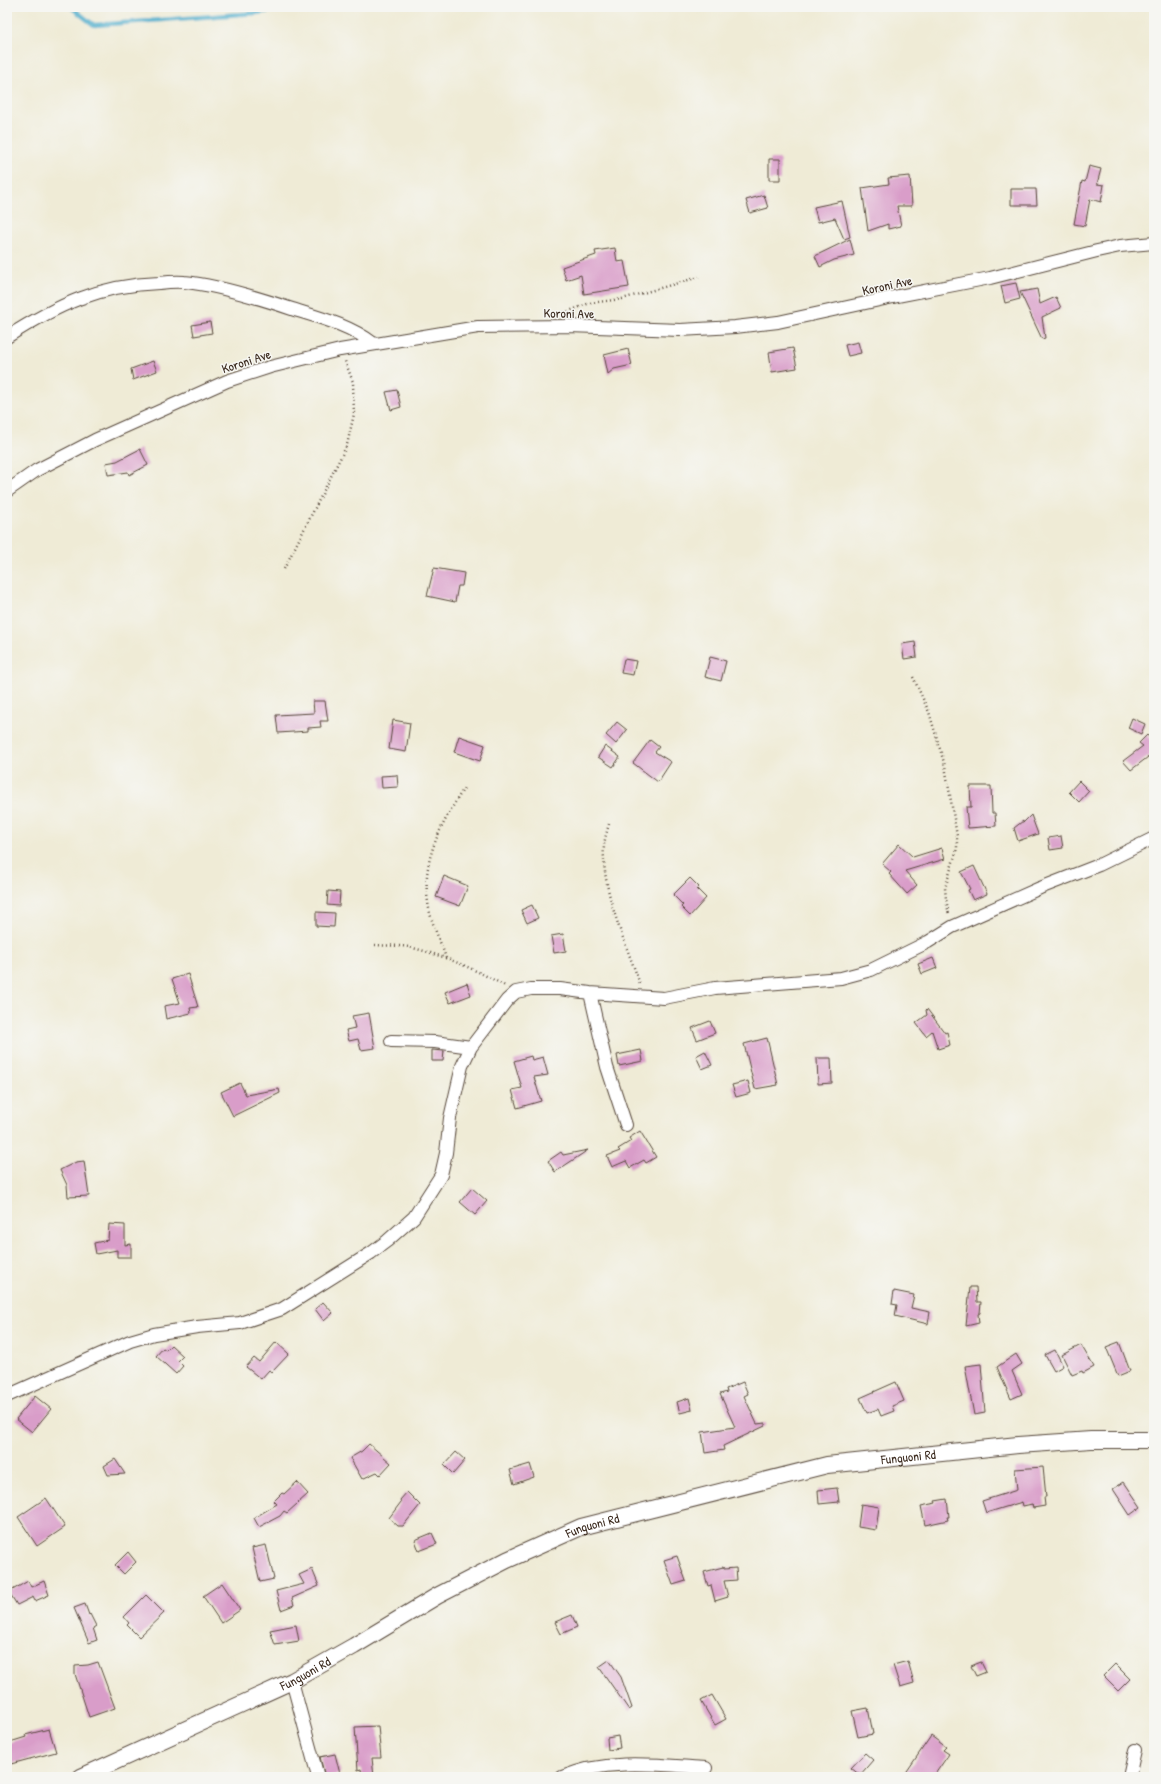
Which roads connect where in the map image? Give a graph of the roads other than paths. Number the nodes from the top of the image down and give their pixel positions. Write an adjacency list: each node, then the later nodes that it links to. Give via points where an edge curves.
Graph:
1 (1154, 243): 3 (street, Koroni Ave, via 1120,246 990,278 778,322 680,330 548,326 478,327)
2 (7, 337): 3 (street, via 64,304 96,292 142,283 183,282 264,299 345,326)
3 (373, 343): 4 (street, Koroni Ave, via 290,362 227,381 95,440 37,470)
4 (7, 491)
5 (1154, 838): 6 (street, via 1099,865 952,927 877,967 841,978 715,988 664,998)
6 (590, 993): 8 (street, via 560,989 516,992); 9 (street, via 607,1067)
7 (391, 1041): 8 (street)
8 (471, 1047): 10 (street, via 458,1082 442,1175 414,1217 376,1249 282,1309 240,1323 154,1334 130,1341)
9 (626, 1125)
10 (7, 1396)
11 (1154, 1440): 12 (street, Funguoni Rd, via 1092,1440 1033,1444 827,1465 581,1527 507,1560 437,1596)
12 (292, 1681): 15 (street, Funguoni Rd); 16 (street)
13 (1135, 1750): 18 (street)
14 (706, 1768): 17 (street, via 649,1764 607,1766)
15 (82, 1777)
16 (318, 1777)
17 (562, 1777)
18 (1129, 1777)

